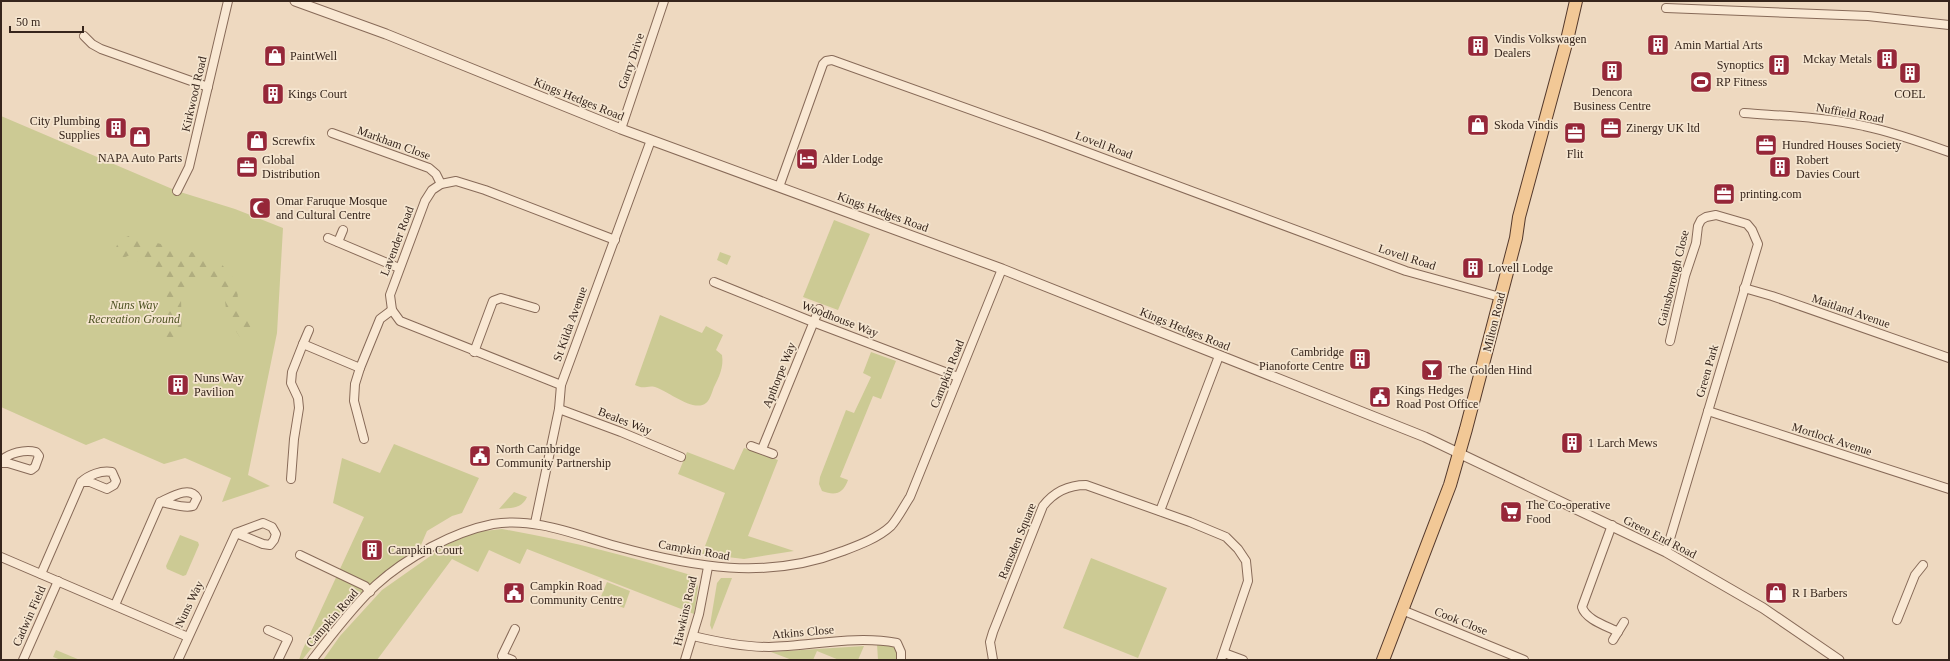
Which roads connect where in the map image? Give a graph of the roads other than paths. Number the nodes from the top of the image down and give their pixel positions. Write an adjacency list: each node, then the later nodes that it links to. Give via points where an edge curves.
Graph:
1 (228, 1): 8 (street, Kirkwood Road)
2 (295, 1): 10 (street, Kings Hedges Road, via 386,34)
3 (664, 1): 10 (street, Garry Drive)
4 (1576, 1): 26 (main road, Milton Road)
5 (1666, 8): 6 (street, via 1868,16)
6 (1949, 25)
7 (84, 36): 8 (street, via 101,49)
8 (208, 87): 16 (street, Kirkwood Road, via 189,168)
9 (1744, 114): 13 (street, Nuffield Road, via 1862,125)
10 (621, 129): 12 (street, Kings Hedges Road)
11 (332, 133): 14 (street, Markham Close, via 429,168)
12 (651, 140): 15 (street, Kings Hedges Road); 20 (street, St Kilda Avenue)
13 (1949, 152)
14 (441, 184): 20 (street, via 456,181 485,190); 22 (street, Lavender Road, via 432,190 425,202)
15 (779, 186): 23 (street, Kings Hedges Road); 26 (street, Lovell Road, via 823,64 832,60 1056,140 1406,271)
16 (177, 191)
17 (1723, 217): 25 (street, Green Park, via 1747,224 1758,240); 32 (street, Gainsborough Close, via 1706,217 1698,226 1696,243 1685,276)
18 (343, 230): 21 (street)
19 (328, 238): 21 (street)
20 (614, 240): 39 (street, St Kilda Avenue)
21 (338, 242): 22 (street)
22 (399, 268): 29 (street, Lavender Road, via 390,295)
23 (1002, 269): 35 (street, Kings Hedges Road); 38 (street, Campkin Road)
24 (714, 282): 30 (street, Woodhouse Way)
25 (1744, 288): 36 (street, Maitland Avenue); 41 (street, Green Park)
26 (1500, 297): 45 (main road, Milton Road)
27 (534, 308): 34 (street, via 501,298 493,301)
28 (819, 309): 30 (street, Apthorpe Way)
29 (392, 310): 34 (street, via 400,321); 37 (street, via 380,319)
30 (813, 322): 38 (street, Woodhouse Way); 44 (street, Apthorpe Way)
31 (309, 330): 33 (street)
32 (1670, 341)
33 (304, 344): 37 (street); 48 (street, via 292,372 291,383 298,398 299,408)
34 (474, 352): 39 (street)
35 (1219, 356): 45 (street, Kings Hedges Road, via 1425,437); 52 (street)
36 (1949, 358)
37 (360, 368): 42 (street, via 355,384 354,401)
38 (958, 377): 60 (street, Campkin Road, via 910,498 891,526 865,543 817,560 768,569)
39 (561, 384): 40 (street, St Kilda Avenue)
40 (559, 409): 47 (street, Beales Way); 53 (street, St Kilda Avenue)
41 (1708, 411): 50 (street, Mortlock Avenue); 56 (street, Green Park)
42 (364, 439)
43 (752, 446): 44 (street)
44 (762, 450): 46 (street)
45 (1459, 453): 54 (street, Green End Road); 65 (main road, Milton Road, via 1450,485)
46 (773, 454)
47 (682, 457)
48 (291, 479)
49 (81, 482): 61 (street)
50 (1949, 489)
51 (160, 502): 64 (street)
52 (1160, 511): 74 (street, Ramsden Square, via 1226,537 1238,548 1246,561 1248,581); 83 (street, Ramsden Square, via 1086,485 1068,487 1048,499 993,632 990,642)
53 (535, 523): 60 (street, Campkin Road, via 624,548); 63 (street, Campkin Road, via 495,524 457,534 408,562)
54 (1612, 526): 56 (street, Green End Road); 70 (street, via 1582,607 1586,615)
55 (236, 533): 72 (street, Nuns Way)
56 (1666, 552): 87 (street, Green End Road, via 1763,608)
57 (300, 555): 63 (street, Campkin Road, via 365,586)
58 (1, 557): 61 (street, Nuns Way)
59 (1923, 565): 66 (street, via 1915,575)
60 (708, 567): 71 (street, Hawkins Road)
61 (41, 574): 62 (street, Nuns Way)
62 (58, 581): 64 (street, Nuns Way); 76 (street, Cadwin Field)
63 (370, 592): 79 (street, Campkin Road)
64 (115, 605): 72 (street, Nuns Way)
65 (1402, 610): 75 (street, Cook Close); 85 (main road, Milton Road)
66 (1897, 620)
67 (1624, 622): 70 (street)
68 (514, 628): 80 (street, via 502,656)
69 (268, 630): 78 (street, Campkin Road, via 288,639)
70 (1618, 632): 73 (street)
71 (694, 636): 81 (street, Hawkins Road); 82 (street, Atkins Close, via 728,644 769,647 844,640 882,640 897,643)
72 (188, 637): 77 (street)
73 (1613, 640)
74 (1222, 657): 84 (street, Ramsden Square)
75 (1509, 657): 86 (street, Cook Close)
76 (23, 660)
77 (178, 660)
78 (278, 660)
79 (312, 660)
80 (512, 660)
81 (685, 660)
82 (901, 660)
83 (993, 660)
84 (1243, 660)
85 (1383, 660)
86 (1524, 660)
87 (1839, 660)

